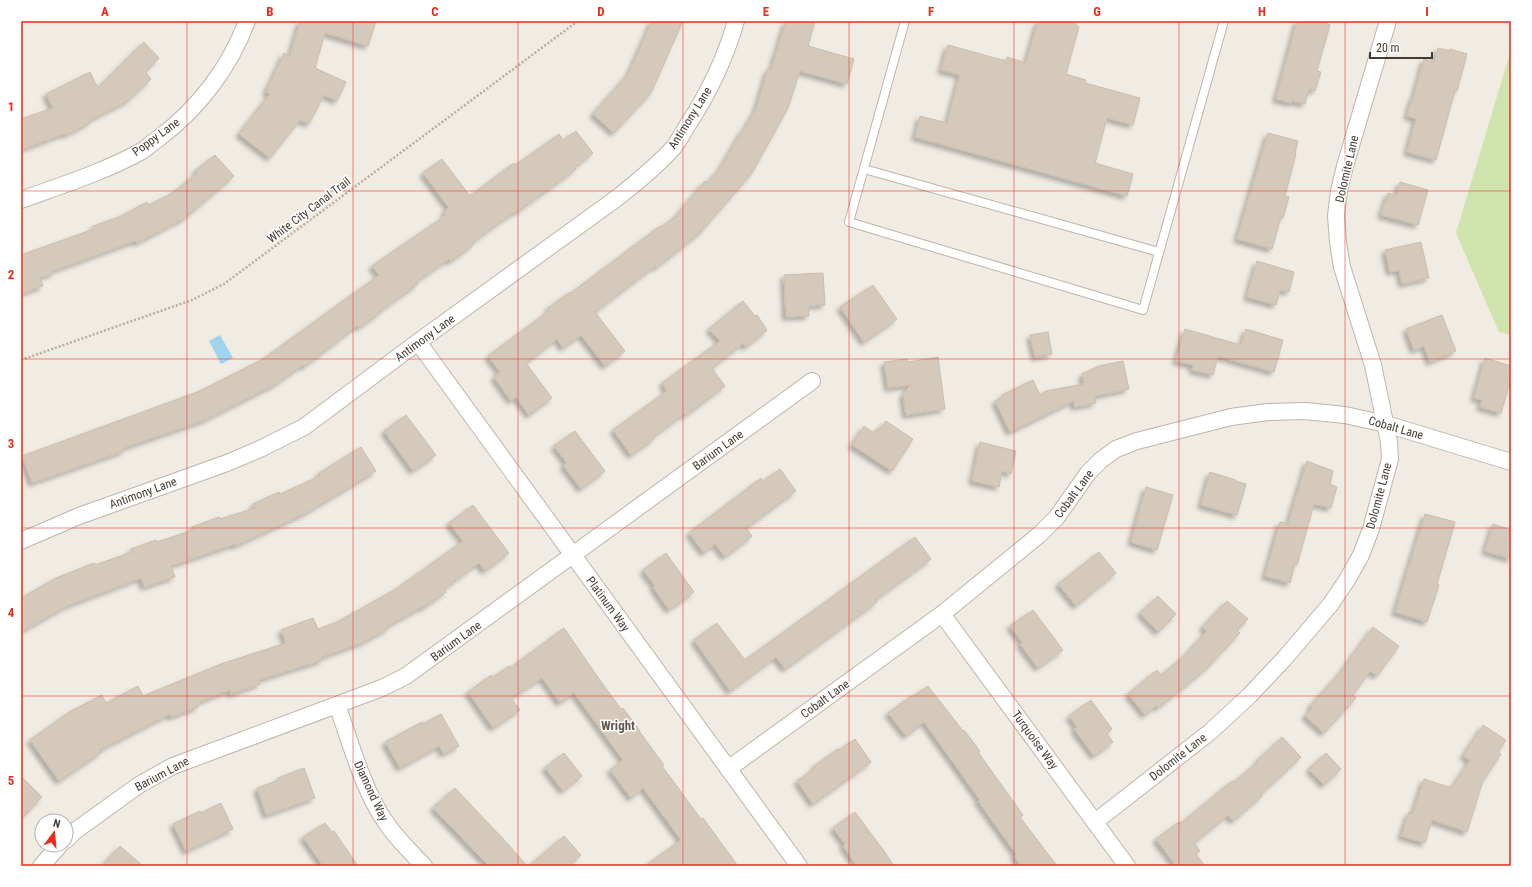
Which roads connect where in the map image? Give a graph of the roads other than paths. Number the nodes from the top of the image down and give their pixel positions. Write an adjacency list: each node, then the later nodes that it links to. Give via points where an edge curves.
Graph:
1 (248, 21): 7 (street, Poppy Lane, via 224,69 202,99 174,127 143,150 109,167)
2 (736, 21): 9 (street, Antimony Lane, via 716,77 698,111 675,145 648,174)
3 (905, 21): 6 (lane)
4 (1224, 21): 8 (lane)
5 (1388, 21): 11 (street, Dolomite Lane, via 1345,166 1336,216 1342,267 1372,366)
6 (864, 169): 8 (lane); 8 (lane, via 849,222 1143,310)
7 (21, 200)
8 (1159, 252)
9 (418, 342): 13 (street, Antimony Lane, via 304,427 286,437 227,463 79,516); 14 (street, Platinum Way)
10 (812, 381): 14 (street, Barium Lane)
11 (1386, 424): 12 (street, Cobalt Lane); 15 (street, Cobalt Lane, via 1345,415 1305,411 1268,412 1224,419 1116,449 1088,473 1057,517 1039,535); 18 (street, Dolomite Lane, via 1390,459 1371,529 1361,555 1330,605 1284,659 1227,717)
12 (1511, 462)
13 (21, 541)
14 (573, 556): 16 (street, Barium Lane, via 406,676); 17 (street, Platinum Way)
15 (942, 614): 17 (street, Cobalt Lane); 18 (street, Turquoise Way)
16 (338, 705): 19 (street, Barium Lane, via 173,766 126,794); 22 (street, Diamond Way, via 372,798 386,824)
17 (728, 769): 23 (street, Platinum Way)
18 (1095, 822): 24 (street, Turquoise Way)
19 (74, 832)
20 (53, 853): 21 (street)
21 (41, 866)
22 (424, 866)
23 (799, 866)
24 (1127, 866)

